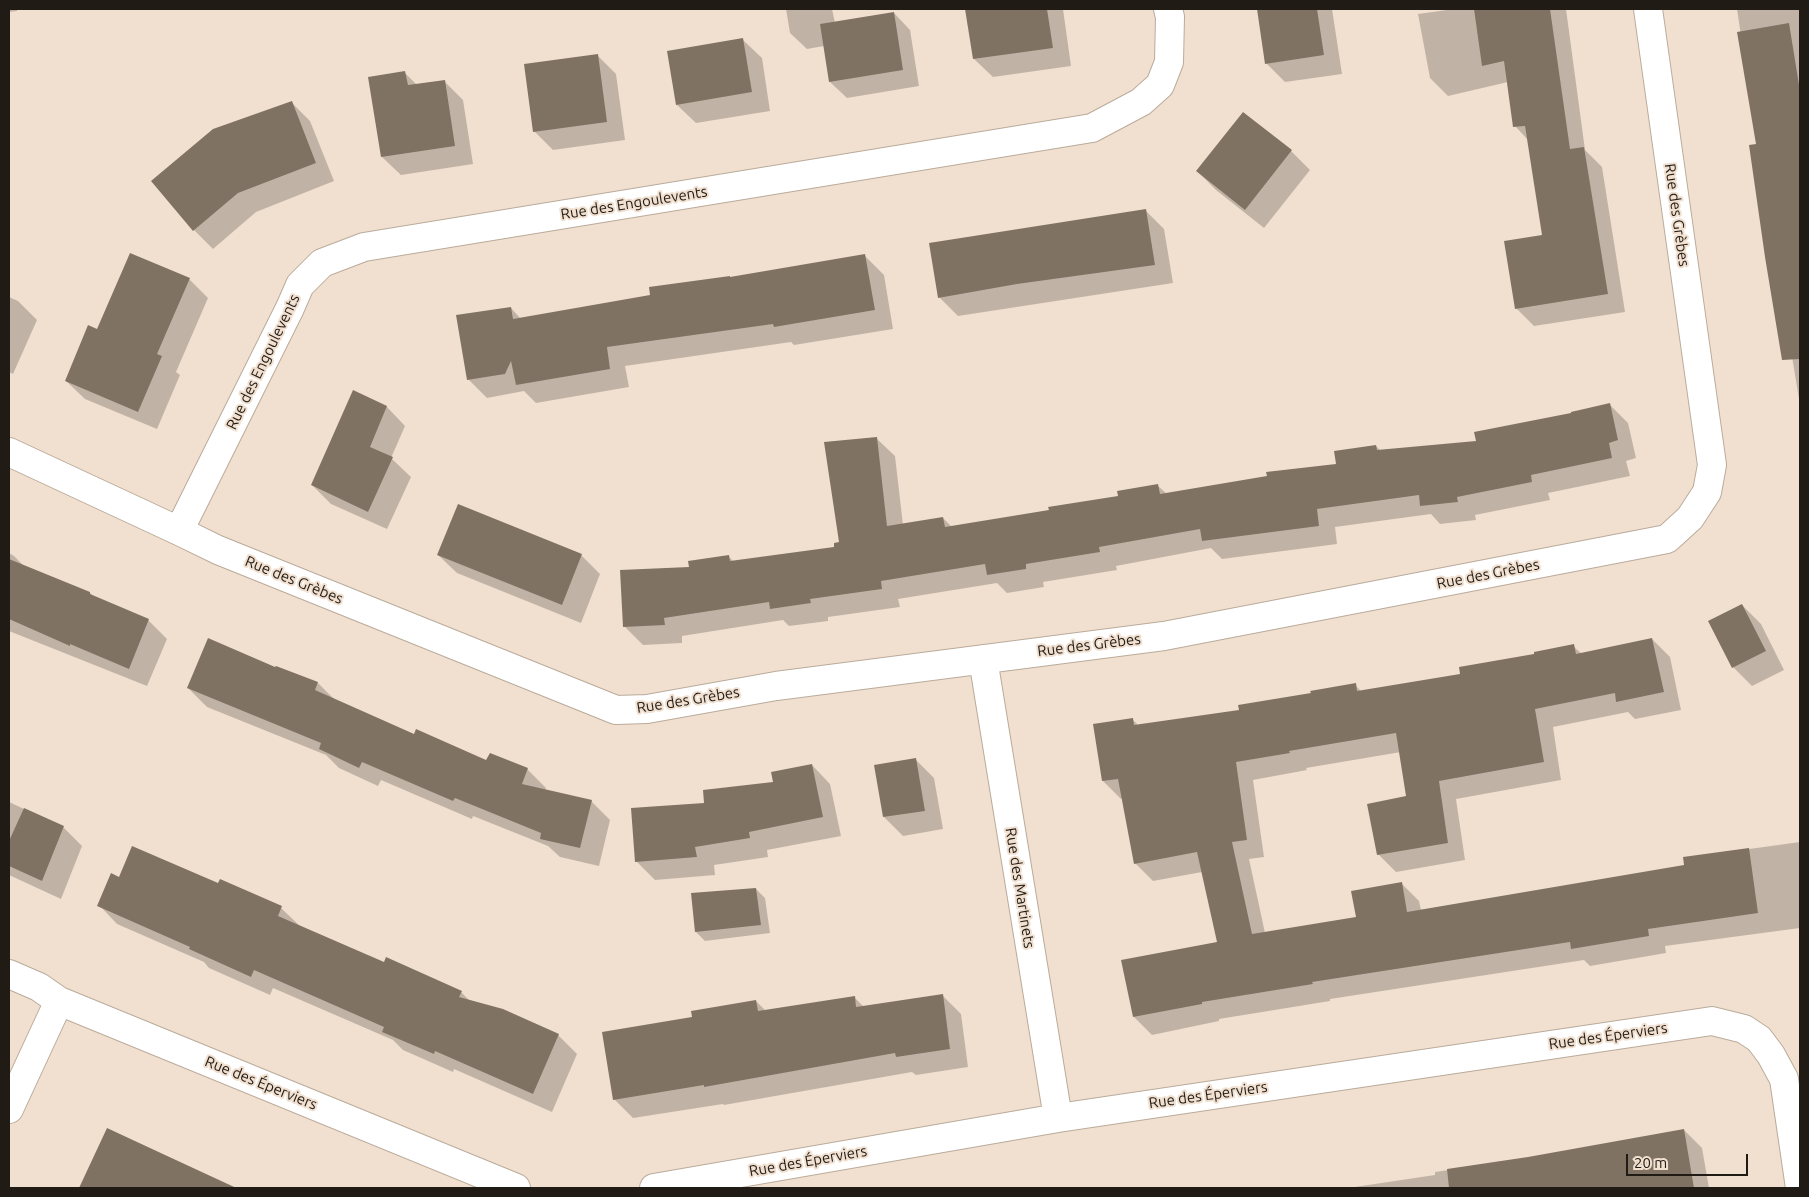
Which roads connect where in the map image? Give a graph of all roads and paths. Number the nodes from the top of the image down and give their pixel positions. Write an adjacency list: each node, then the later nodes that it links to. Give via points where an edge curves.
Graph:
1 (1168, 9): 4 (street, Rue des Engoulevents, via 1169,62 1160,85 1141,102 1092,128 364,247 322,263 300,285)
2 (1648, 9): 5 (street, Rue des Grèbes, via 1712,465 1707,492 1690,518 1667,539 1164,636)
3 (9, 452): 4 (street, Rue des Grèbes)
4 (180, 531): 5 (street, Rue des Grèbes, via 218,550 616,710 647,709 776,686)
5 (983, 659): 9 (street, Rue des Martinets)
6 (9, 974): 7 (street, Rue des Éperviers, via 39,987)
7 (59, 1001): 8 (street); 10 (street, Rue des Éperviers)
8 (9, 1109)
9 (1058, 1118): 11 (street, Rue des Éperviers); 12 (street, Rue des Éperviers, via 1712,1020 1744,1028 1759,1039 1784,1078)
10 (516, 1188)
11 (654, 1188)
12 (1800, 1188)

